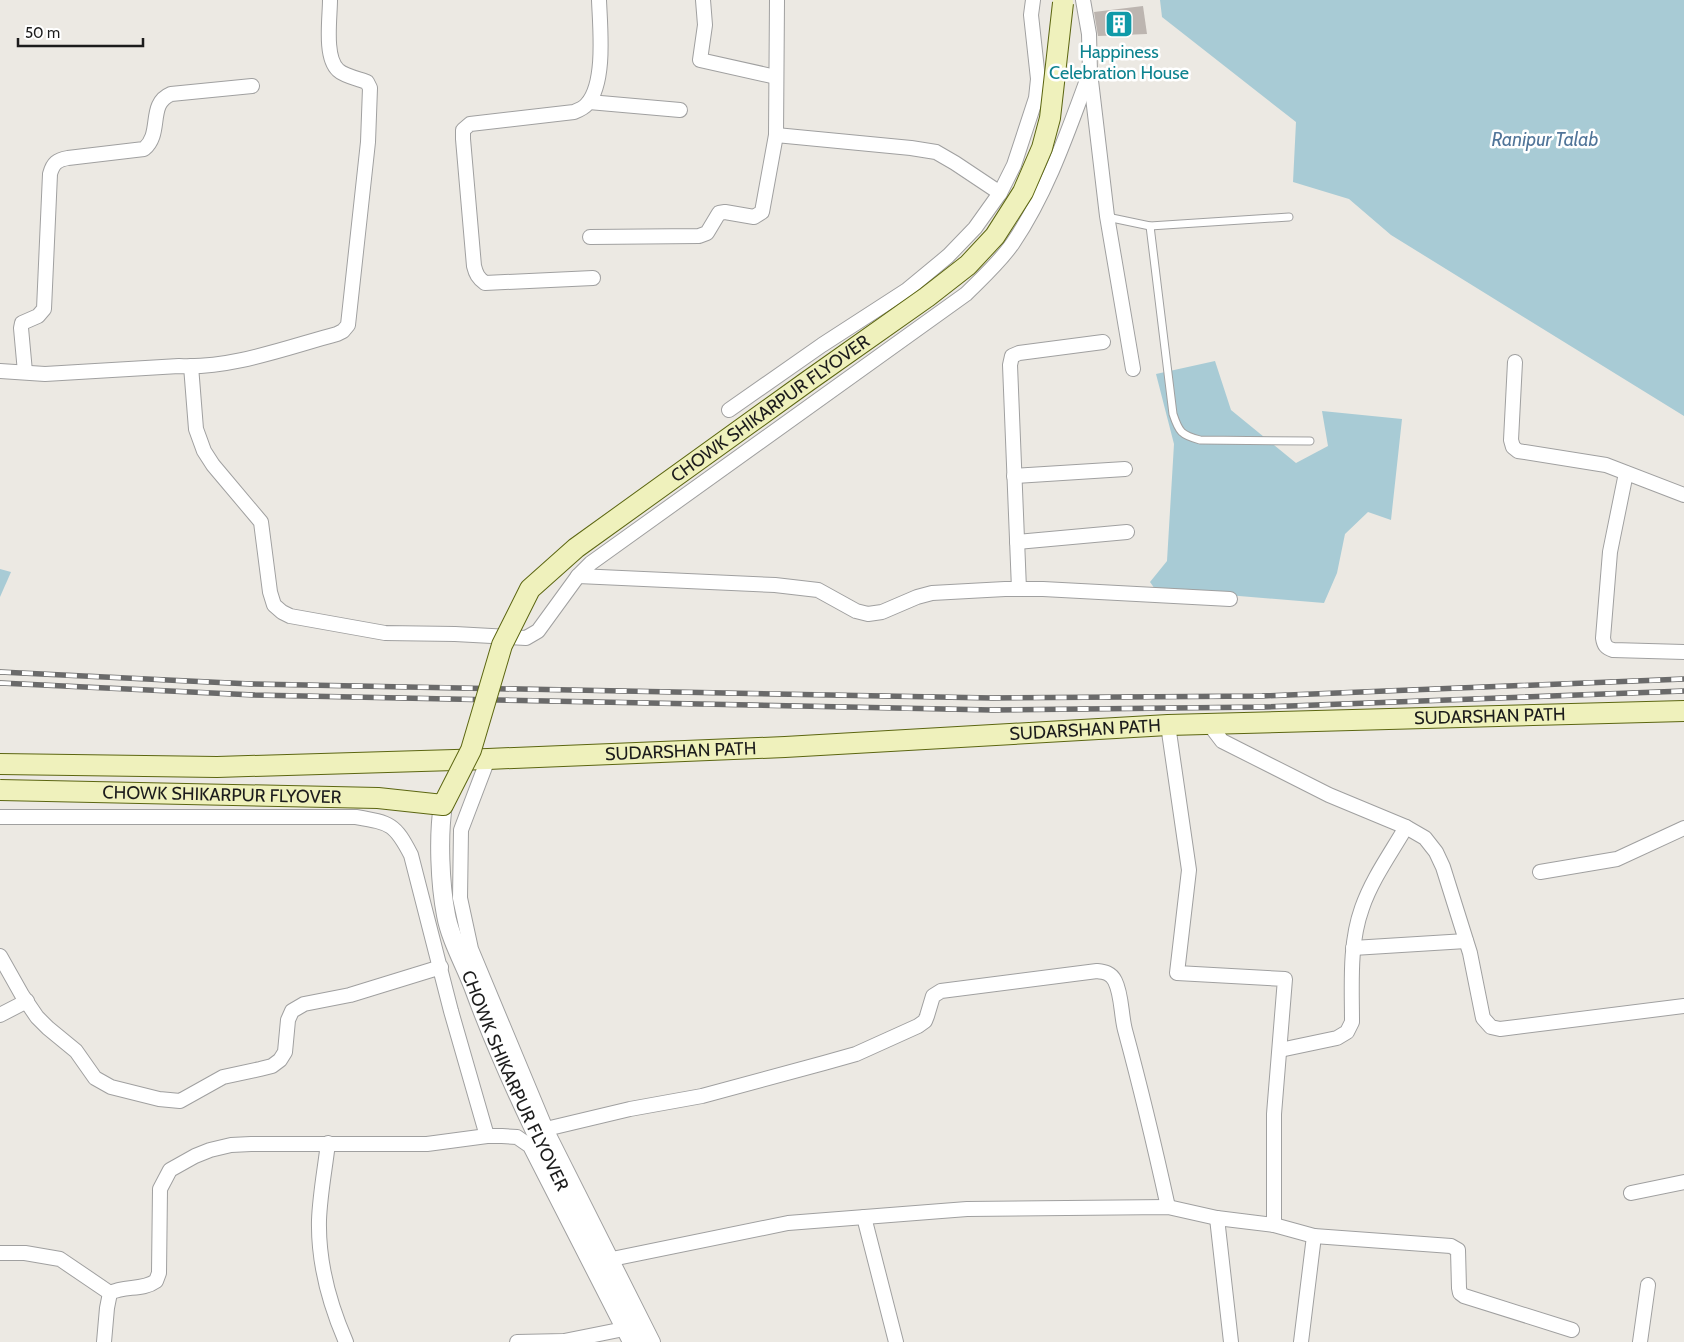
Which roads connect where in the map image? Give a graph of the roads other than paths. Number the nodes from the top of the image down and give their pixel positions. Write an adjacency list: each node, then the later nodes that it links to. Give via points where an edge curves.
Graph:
1 (330, 0): 22 (street, via 329,52 332,63 339,72 367,82 370,88 368,142 348,325 338,334 237,361)
2 (599, 0): 11 (street, via 600,58 597,81)
3 (703, 0): 9 (street, via 705,25 700,60)
4 (777, 0): 9 (street)
5 (1033, 0): 14 (street, via 1031,15 1038,79 1036,98 1014,165)
6 (1083, 0): 8 (street)
7 (1063, 1): 44 (main road, CHOWK SHIKARPUR FLYOVER, bridge, via 1050,118 1042,148 1023,192 995,236 968,265 927,298 576,548 530,589 502,645 472,750)
8 (1090, 72): 15 (street); 34 (street, via 1053,169 1033,211 1012,245 966,294 599,557)
9 (776, 77): 13 (street)
10 (252, 86): 25 (street, via 171,94 158,103 152,140 144,149 68,158 58,160 52,166 44,309 38,316 22,323 21,328)
11 (589, 102): 12 (street); 19 (street, via 574,112 470,124 463,130 463,139 474,266 480,280 485,283)
12 (680, 110)
13 (776, 135): 14 (street, via 936,152); 18 (street, via 764,208 760,215 719,213 707,233 699,236)
14 (1000, 193): 26 (street, via 975,228 907,290)
15 (1107, 216): 17 (lane); 23 (street)
16 (1289, 217): 17 (lane)
17 (1150, 226): 27 (lane, via 1173,414 1178,427 1186,436 1200,440)
18 (590, 236)
19 (594, 278)
20 (1104, 342): 30 (street, via 1012,356)
21 (1515, 362): 29 (street, via 1513,447 1518,451 1606,466)
22 (191, 366): 25 (street, via 45,374); 34 (street, via 196,429 204,451 262,522 270,592 274,605 282,612 385,633 526,638 538,631)
23 (1133, 369)
24 (0, 371): 25 (street)
25 (26, 372)
26 (729, 410)
27 (1310, 441)
28 (1124, 469): 30 (street)
29 (1626, 473): 31 (street); 37 (street, via 1606,581 1604,644 1613,650)
30 (1014, 476): 33 (street)
31 (1684, 496)
32 (1127, 532): 33 (street)
33 (1017, 542): 35 (street)
34 (578, 576): 35 (street, via 818,590 868,614 932,593)
35 (1019, 589): 36 (street)
36 (1230, 600)
37 (1684, 652)
38 (1684, 711): 39 (main road, SUDARSHAN PATH)
39 (1209, 724): 40 (main road, SUDARSHAN PATH); 46 (street, via 1222,741 1329,795)
40 (1168, 725): 41 (main road, SUDARSHAN PATH, via 786,747); 56 (street, via 1189,870 1177,973 1285,979)
41 (488, 759): 42 (main road, SUDARSHAN PATH, via 217,767); 57 (street, via 461,830 460,898 471,949)
42 (0, 764)
43 (0, 790): 44 (main road, CHOWK SHIKARPUR FLYOVER, bridge, via 378,798)
44 (443, 805): 77 (street, CHOWK SHIKARPUR FLYOVER, via 440,825 443,884 446,916 456,944 536,1134)
45 (0, 817): 52 (street, via 356,817 383,822 399,832 412,856)
46 (1406, 827): 49 (street, via 1424,838 1436,852); 50 (street, via 1361,909)
47 (1684, 828): 48 (street, via 1617,859)
48 (1540, 872)
49 (1466, 941): 50 (street); 54 (street, via 1483,1018 1491,1027 1500,1029)
50 (1353, 948): 56 (street, via 1352,1022 1347,1032 1337,1038)
51 (0, 956): 53 (street)
52 (440, 967): 53 (street, via 350,995 304,1004 292,1011 288,1020 285,1052 280,1060 260,1070 223,1077 180,1101 159,1099 103,1084 88,1070 76,1051 48,1028); 58 (street)
53 (27, 1002): 55 (street)
54 (1684, 1006)
55 (0, 1015)
56 (1280, 1050): 65 (street, via 1274,1114)
57 (546, 1129): 62 (street, via 702,1096 856,1054 925,1021 933,996 941,991 1097,971 1108,973 1116,983); 68 (street)
58 (487, 1136): 59 (street, via 427,1144); 71 (street, via 517,1137 530,1146)
59 (328, 1143): 70 (street, via 231,1145 195,1156 170,1170 160,1189 156,1281 149,1286 118,1288); 74 (street, via 320,1212 320,1248 330,1303)
60 (1684, 1182): 61 (street)
61 (1631, 1193)
62 (1168, 1207): 63 (street, via 967,1209); 64 (street)
63 (864, 1217): 68 (street, via 788,1223); 79 (street)
64 (1217, 1218): 65 (street); 80 (street)
65 (1274, 1225): 66 (street)
66 (1314, 1236): 72 (street, via 1451,1246 1458,1250 1459,1288 1464,1296); 81 (street)
67 (0, 1253): 70 (street, via 60,1259)
68 (612, 1260): 78 (street)
69 (1648, 1285): 82 (street)
70 (110, 1293): 73 (street)
71 (624, 1329): 75 (street, via 564,1341); 76 (street)
72 (1572, 1330)
73 (104, 1342)
74 (346, 1342)
75 (517, 1342)
76 (630, 1342)
77 (641, 1342)
78 (653, 1342)
79 (896, 1342)
80 (1231, 1342)
81 (1301, 1342)
82 (1640, 1342)

